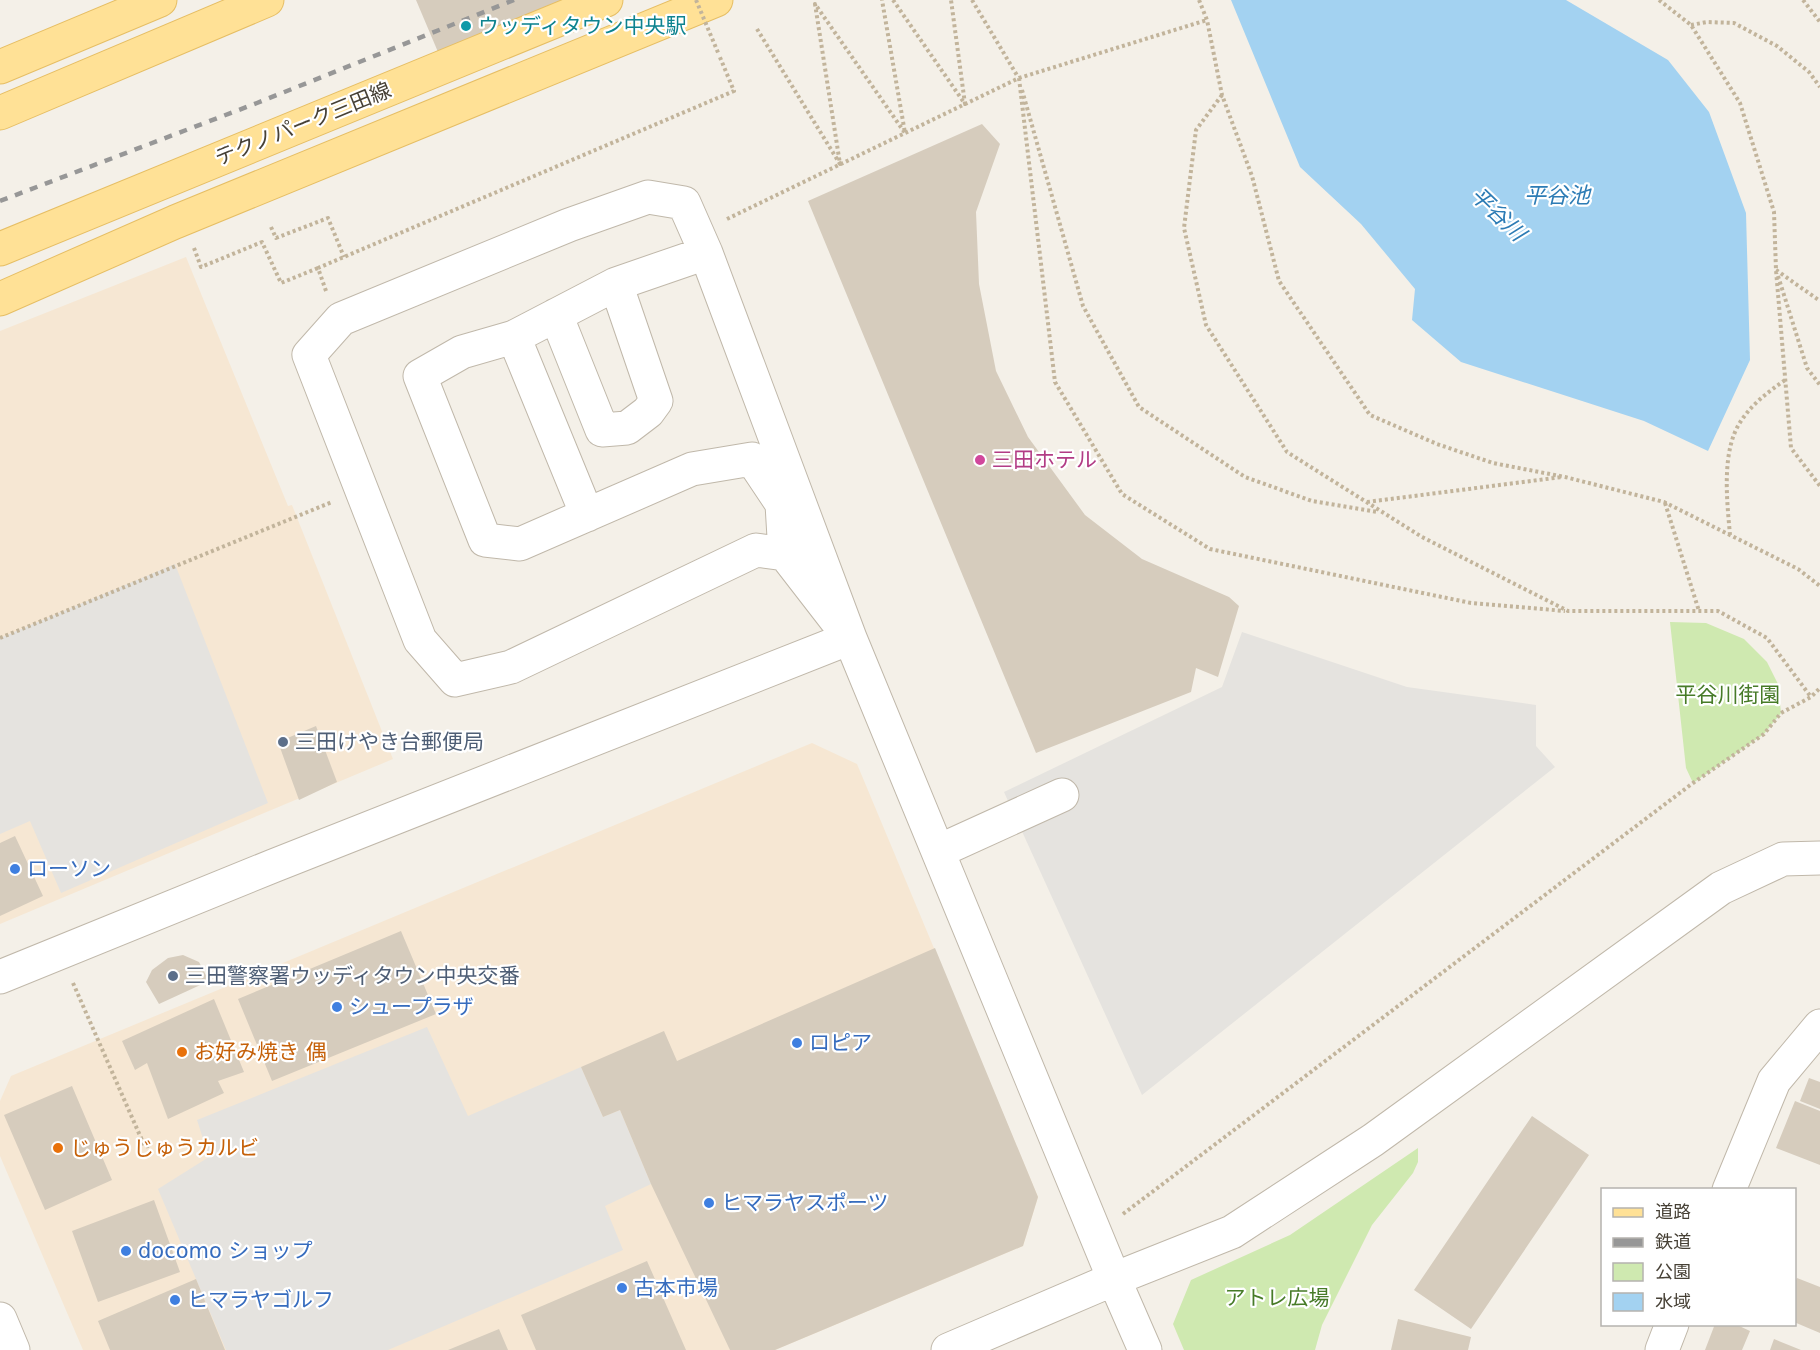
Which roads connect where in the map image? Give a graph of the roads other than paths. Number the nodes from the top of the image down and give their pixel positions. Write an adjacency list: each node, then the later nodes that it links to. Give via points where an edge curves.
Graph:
1 (160, 0): 5 (main road)
2 (267, 0): 6 (main road)
3 (606, 0): 8 (main road, テクノパーク三田線)
4 (716, 0): 10 (main road)
5 (0, 67)
6 (0, 112)
7 (702, 244): 9 (street); 14 (street, via 684,203 648,197 569,225 341,319 309,355 420,640 455,680 511,667 756,550); 15 (street)
8 (0, 249)
9 (616, 284): 11 (street); 11 (street, via 656,401 627,428 602,430)
10 (0, 298)
11 (556, 315): 12 (street)
12 (514, 337): 13 (street); 13 (street, via 462,352 420,376 485,540 520,544)
13 (587, 515): 14 (street, via 692,469 752,459 782,504)
14 (785, 554): 15 (street)
15 (850, 638): 17 (street); 19 (street)
16 (1062, 795): 17 (street)
17 (939, 851): 22 (street)
18 (1820, 858): 22 (street, via 1784,859 1721,888 1373,1140 1242,1226)
19 (0, 977)
20 (1820, 1026): 21 (street, via 1774,1081)
21 (1730, 1188)
22 (1114, 1279): 26 (street); 27 (street)
23 (0, 1319): 25 (street)
24 (1671, 1326): 28 (street)
25 (13, 1350)
26 (948, 1350)
27 (1145, 1350)
28 (1662, 1350)

